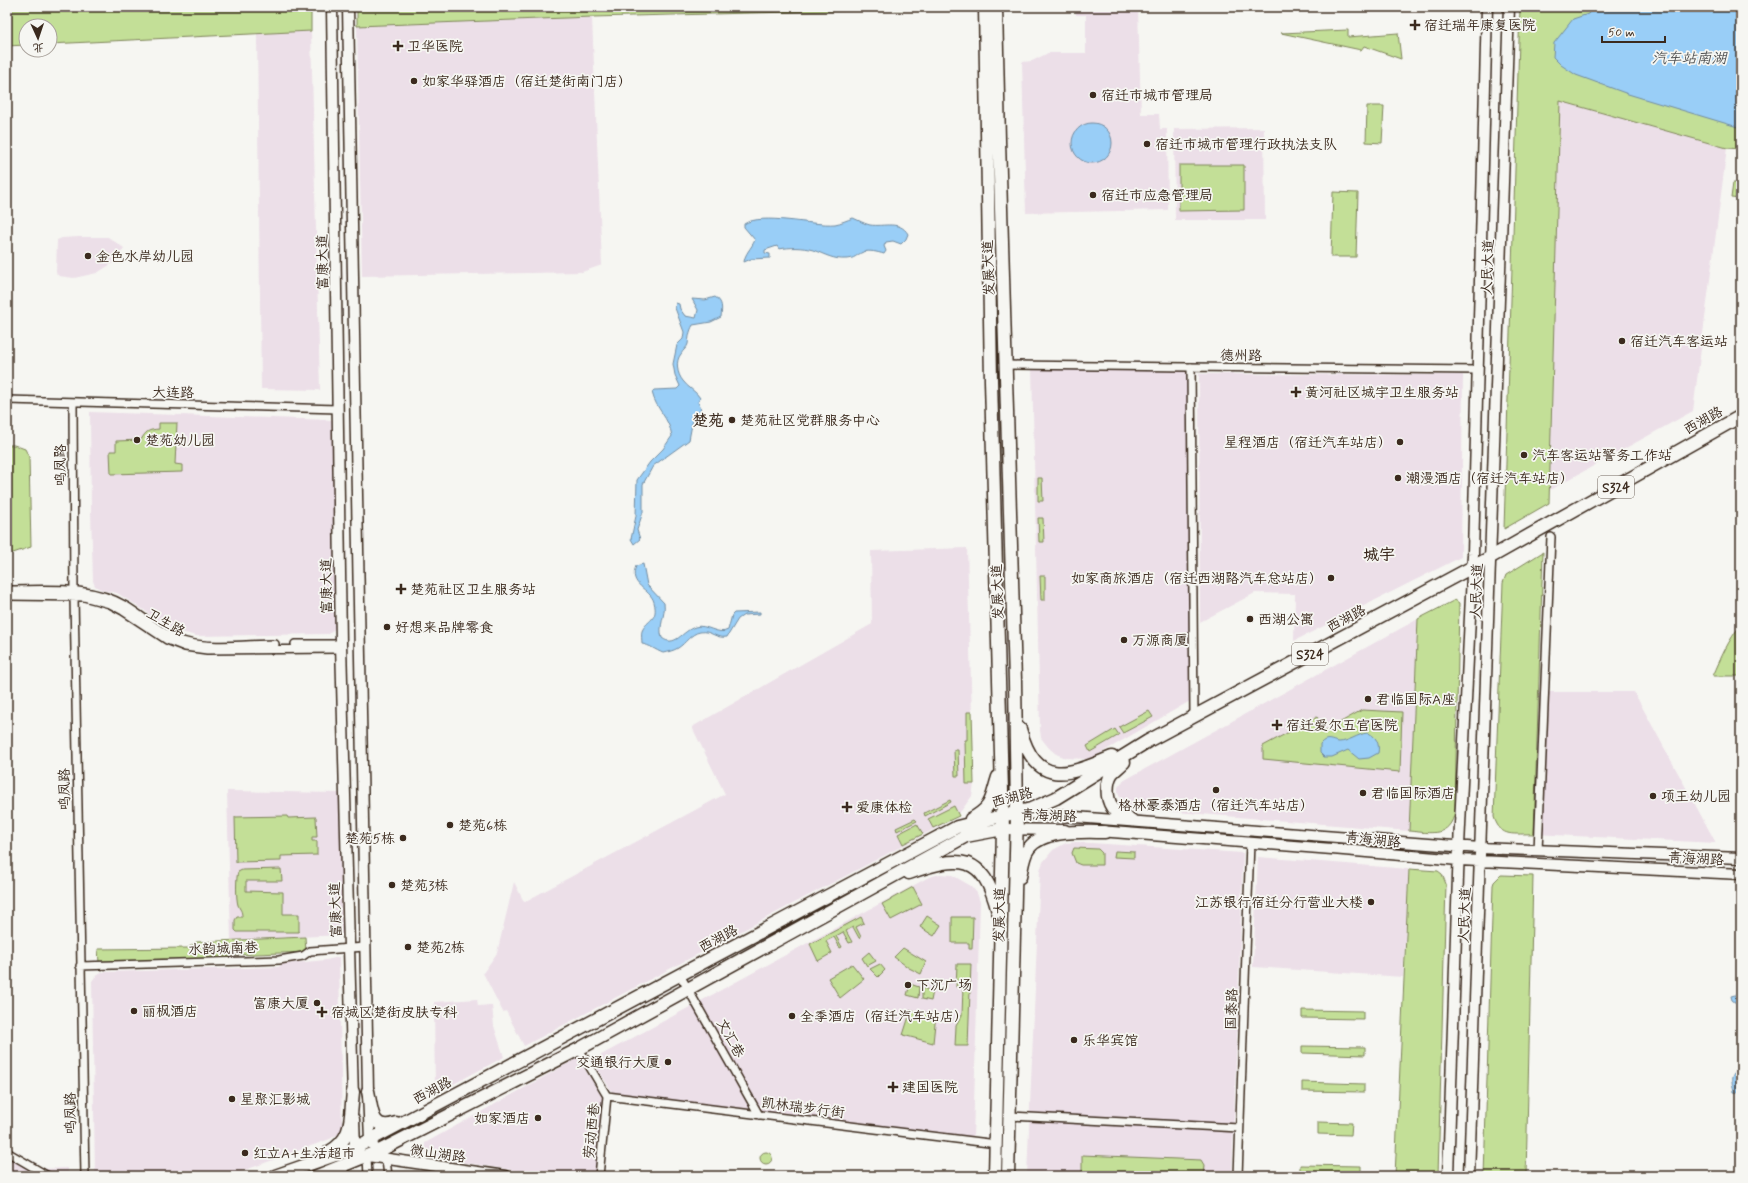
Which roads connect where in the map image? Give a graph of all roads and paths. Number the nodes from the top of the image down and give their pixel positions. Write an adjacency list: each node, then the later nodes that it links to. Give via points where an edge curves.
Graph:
1 (332, 7): 12 (main road, 富康大道)
2 (348, 7): 47 (main road, 富康大道)
3 (985, 7): 28 (main road, 发展大道)
4 (996, 7): 7 (main road, 发展大道)
5 (1487, 7): 9 (main road, 人民大道)
6 (1509, 7): 15 (main road, 人民大道)
7 (1005, 366): 8 (street, 德州路); 25 (main road, 发展大道)
8 (1191, 367): 9 (street, 德州路); 26 (street)
9 (1477, 370): 14 (main road, 人民大道)
10 (7, 400): 11 (street, 大连路)
11 (73, 402): 12 (street, 大连路); 20 (street, 鸣凤路)
12 (338, 409): 24 (main road, 富康大道)
13 (1741, 416): 17 (main road, 西湖路 / S324)
14 (1474, 501): 15 (main road); 18 (main road, 人民大道)
15 (1492, 502): 17 (main road, 人民大道)
16 (1551, 537): 39 (street)
17 (1491, 557): 18 (main road, 西湖路 / S324); 23 (main road, 人民大道)
18 (1472, 567): 22 (main road, 人民大道); 26 (main road, 西湖路 / S324)
19 (7, 590): 20 (street, 卫生路)
20 (74, 594): 21 (street, 卫生路); 24 (street, 卫生路, via 92,593 119,603 167,634 188,643); 49 (street, 鸣凤路)
21 (7, 596)
22 (1470, 620): 23 (main road); 37 (main road, 人民大道)
23 (1488, 622): 38 (main road, 人民大道)
24 (341, 646): 48 (main road, 富康大道)
25 (1015, 681): 27 (main road, via 1018,717 1024,743 1037,763 1049,770 1061,774 1074,772); 29 (main road, 发展大道)
26 (1194, 717): 27 (main road, 西湖路 / S324)
27 (1148, 741): 29 (main road, 西湖路 / S324, via 1056,798); 31 (main road, via 1113,773 1108,783 1112,807 1118,814)
28 (1001, 768): 30 (main road, 发展大道); 32 (main road, via 988,806 983,812)
29 (1016, 813): 30 (main road, 西湖路); 31 (main road, 青海湖路); 33 (main road, 发展大道); 34 (main road)
30 (1003, 816): 32 (main road, 西湖路); 34 (main road, 发展大道)
31 (1130, 820): 37 (main road, 青海湖路)
32 (957, 827): 50 (main road, 西湖路)
33 (1016, 828): 34 (main road, 青海湖路); 35 (main road, 青海湖路); 46 (main road, 发展大道)
34 (1003, 829): 44 (main road, 西湖路, via 966,836); 45 (main road, 发展大道)
35 (1105, 832): 36 (main road, 青海湖路); 46 (main road, via 1053,834 1029,847 1024,856)
36 (1250, 842): 41 (main road, 青海湖路); 59 (street, 国泰路)
37 (1459, 846): 38 (main road, 青海湖路); 41 (main road, 人民大道)
38 (1480, 848): 39 (main road, 青海湖路); 42 (main road, 人民大道)
39 (1538, 850): 40 (main road, 青海湖路)
40 (1741, 858)
41 (1459, 860): 42 (main road, 青海湖路); 79 (main road, 人民大道)
42 (1480, 861): 43 (main road, 青海湖路); 80 (main road, 人民大道)
43 (1741, 874)
44 (876, 885): 45 (main road, via 938,864 967,864 986,878 993,893); 51 (main road, 西湖路)
45 (1002, 928): 61 (main road, 发展大道)
46 (1014, 930): 58 (main road, 发展大道)
47 (365, 947): 48 (street, 水韵城南巷); 53 (main road, 富康大道)
48 (350, 948): 49 (street, 水韵城南巷, via 310,951 303,956 279,960); 54 (main road, 富康大道)
49 (80, 966): 69 (street, 鸣凤路)
50 (680, 975): 51 (street, 文汇巷); 56 (main road, 西湖路)
51 (688, 989): 52 (main road, 西湖路); 57 (street, 文汇巷)
52 (579, 1049): 55 (street, 劳动西巷); 64 (main road, 西湖路)
53 (368, 1091): 56 (main road, via 374,1117 380,1125 390,1125); 60 (main road, 富康大道)
54 (353, 1092): 62 (main road, 富康大道); 66 (main road, via 350,1124 343,1141)
55 (607, 1096): 57 (street, 凯林瑞步行街); 75 (street, 劳动西巷)
56 (427, 1110): 60 (main road, 西湖路)
57 (759, 1115): 61 (street, 凯林瑞步行街)
58 (1010, 1116): 59 (street); 77 (main road, 发展大道)
59 (1239, 1128): 78 (street, 国泰路)
60 (370, 1140): 62 (main road, 西湖路); 64 (main road)
61 (996, 1144): 76 (main road, 发展大道)
62 (355, 1148): 65 (main road, via 358,1154); 66 (main road, 西湖路); 67 (street)
63 (7, 1152): 68 (street)
64 (384, 1155): 65 (main road, 西湖路); 73 (street); 74 (main road, 微山湖路)
65 (367, 1157): 67 (main road, 西湖路); 72 (street)
66 (304, 1166): 70 (main road, 西湖路)
67 (344, 1171): 71 (main road, 西湖路)
68 (48, 1176)
69 (85, 1176)
70 (275, 1176)
71 (317, 1176)
72 (368, 1176)
73 (388, 1176)
74 (505, 1176)
75 (599, 1176)
76 (995, 1176)
77 (1008, 1176)
78 (1238, 1176)
79 (1448, 1176)
80 (1469, 1176)

